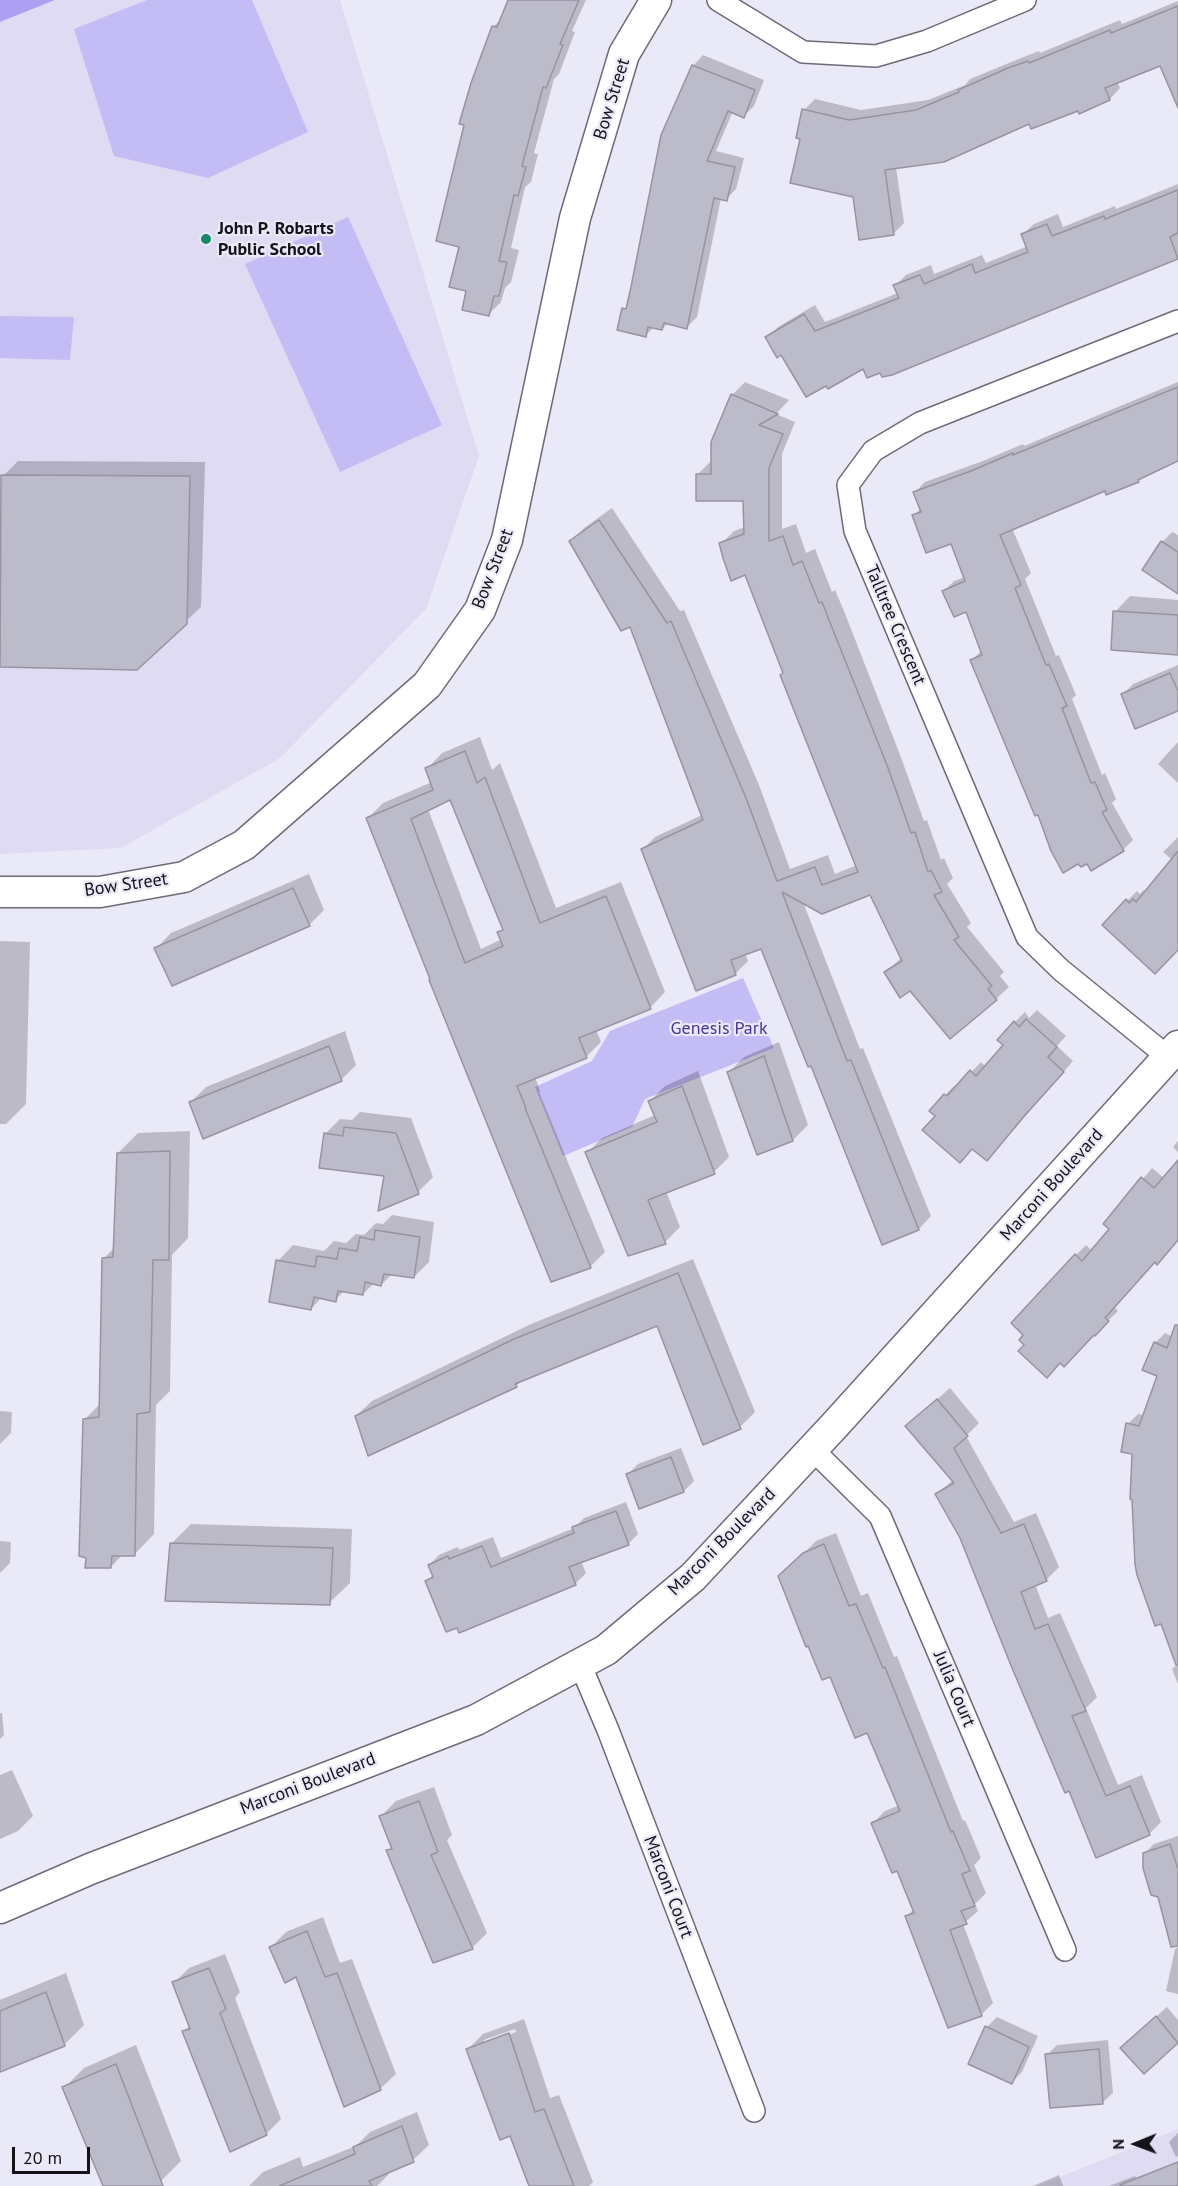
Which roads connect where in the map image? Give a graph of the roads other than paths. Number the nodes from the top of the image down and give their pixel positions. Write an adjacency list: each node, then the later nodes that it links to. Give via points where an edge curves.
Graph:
1 (656, 0): 5 (street, Bow Street, via 624,54 575,218 507,540 480,610 427,686 244,845 184,877 100,892)
2 (718, 0): 3 (street, via 803,52 876,56 927,41)
3 (1025, 0)
4 (1178, 321): 6 (street, Talltree Crescent, via 920,423 873,451 848,486 855,531 1027,937 1061,970)
5 (0, 892)
6 (1173, 1051): 7 (street, Marconi Boulevard)
7 (812, 1449): 8 (street, Marconi Boulevard, via 693,1577 606,1650); 10 (street, Julia Court, via 880,1516)
8 (580, 1664): 9 (street, Marconi Boulevard, via 476,1720 90,1869); 11 (street, Marconi Court)
9 (0, 1908)
10 (1065, 1950)
11 (754, 2111)

